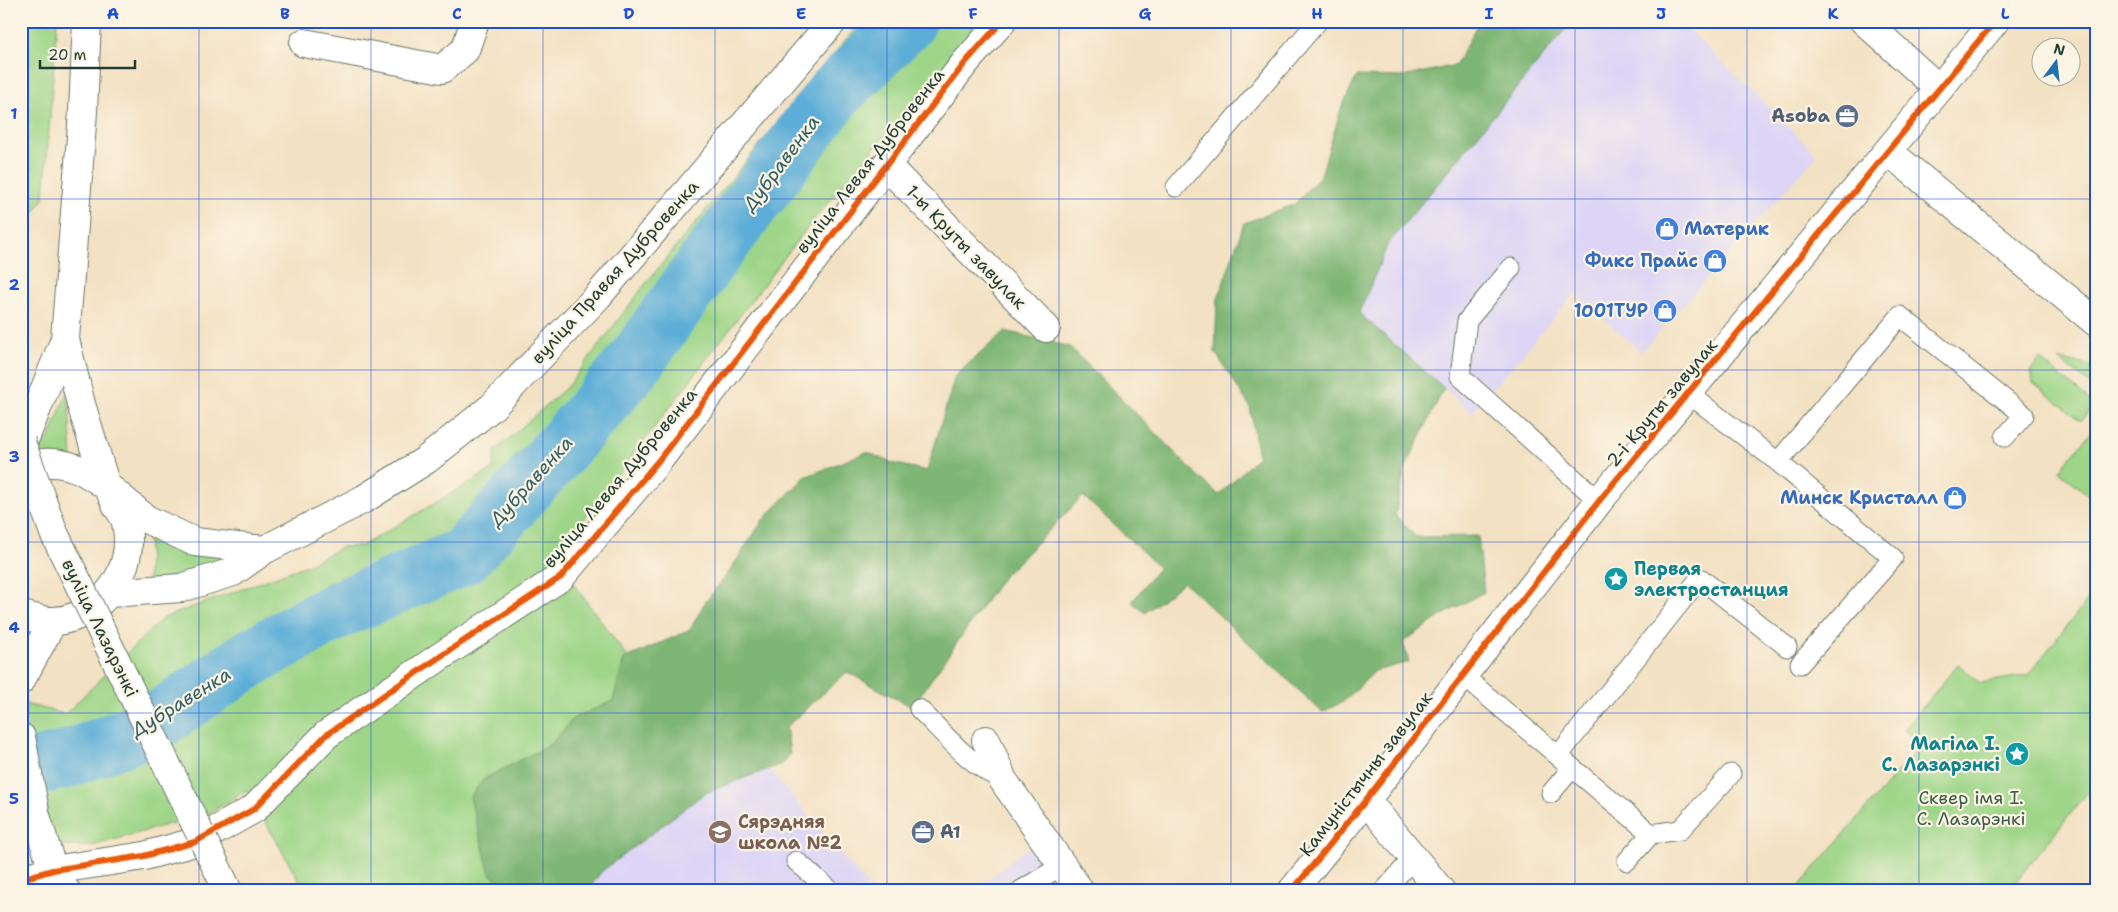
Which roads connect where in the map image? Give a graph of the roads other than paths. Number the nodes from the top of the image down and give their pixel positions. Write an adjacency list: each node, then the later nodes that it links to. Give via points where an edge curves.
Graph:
1 (87, 21): 16 (street)
2 (475, 21): 8 (street, via 465,50 442,69)
3 (833, 21): 25 (street, вуліца Правая Дубровенка, via 598,296 492,407 418,465 364,499)
4 (1002, 21): 11 (street, вуліца Левая Дубровенка)
5 (1318, 21): 12 (lane)
6 (1864, 21): 9 (street)
7 (1995, 21): 9 (street, 2-і Круты завулак)
8 (304, 43)
9 (1939, 89): 10 (street, 2-і Круты завулак)
10 (1889, 152): 14 (street); 17 (street, 2-і Круты завулак)
11 (886, 165): 15 (street, 1-ы Круты завулак); 47 (street, вуліца Левая Дубровенка, via 658,461 561,577 326,734 254,809 196,842 144,856)
12 (1176, 187)
13 (1511, 268): 24 (lane, via 1467,321 1460,376)
14 (2097, 323)
15 (1046, 328)
16 (66, 339): 20 (street); 23 (street)
17 (1689, 394): 21 (lane); 24 (street, 2-і Круты завулак)
18 (2005, 438): 21 (lane, via 2024,415 1900,316)
19 (21, 442): 50 (street, вуліца Лазарэнкі, bridge, via 54,533)
20 (21, 448)
21 (1778, 462): 31 (lane, via 1893,558)
22 (21, 468): 23 (street, via 60,463 80,468)
23 (106, 486): 25 (street, via 146,520 195,542); 26 (street, via 126,522 128,556 122,574)
24 (1599, 501): 32 (street, 2-і Круты завулак)
25 (264, 550): 26 (street, вуліца Правая Дубровенка, via 233,572 181,588)
26 (109, 593): 29 (street, via 91,609)
27 (21, 615): 29 (street)
28 (21, 621): 29 (street)
29 (54, 621): 33 (street)
30 (1788, 647): 37 (lane, via 1700,578)
31 (1800, 664)
32 (1462, 675): 37 (lane); 41 (street, Камуністычны завулак)
33 (21, 680)
34 (919, 709): 39 (lane, via 985,772)
35 (21, 737): 47 (street, via 36,816)
36 (986, 740): 39 (street)
37 (1565, 762): 40 (lane); 42 (lane)
38 (1731, 774): 42 (lane, via 1680,830)
39 (1003, 780): 46 (street)
40 (1552, 793)
41 (1366, 800): 43 (street); 54 (street, Камуністычны завулак)
42 (1651, 834): 45 (lane)
43 (1413, 858): 55 (lane); 56 (street)
44 (796, 861): 51 (lane)
45 (1627, 861)
46 (1061, 866): 52 (lane); 53 (street)
47 (53, 870): 48 (street, вуліца Левая Дубровенка); 49 (lane)
48 (21, 878)
49 (72, 891)
50 (228, 891)
51 (830, 891)
52 (1020, 891)
53 (1080, 891)
54 (1292, 891)
55 (1384, 891)
56 (1441, 891)

